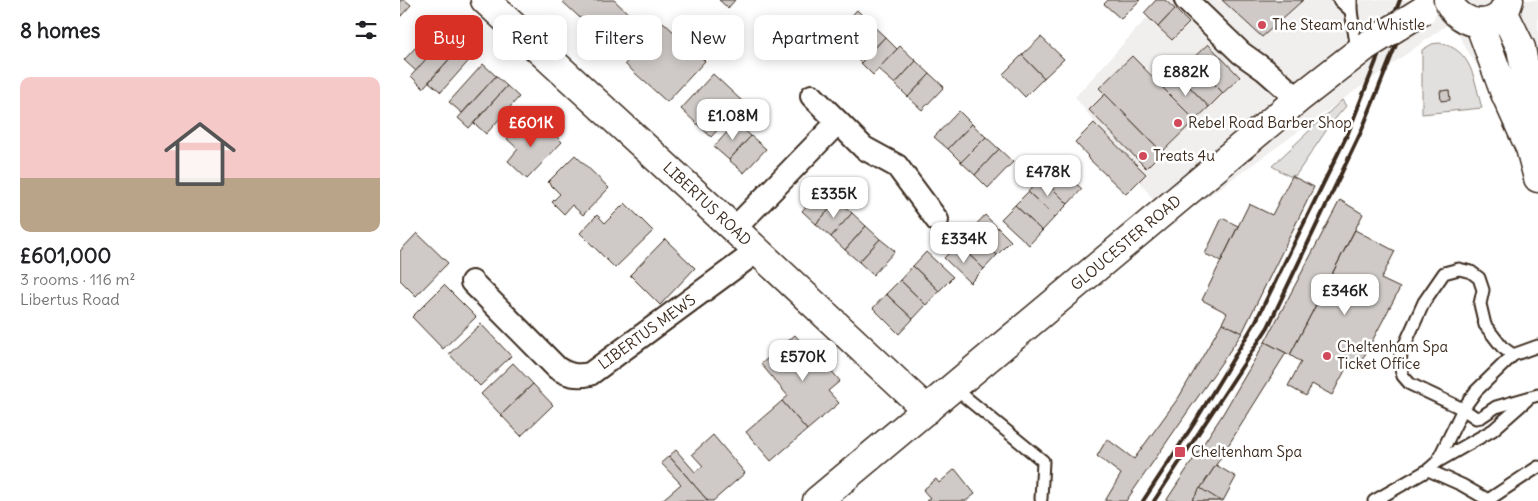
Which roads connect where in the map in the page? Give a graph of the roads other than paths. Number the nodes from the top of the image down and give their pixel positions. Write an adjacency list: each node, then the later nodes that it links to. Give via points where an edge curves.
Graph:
1 (485, 0): 15 (street, LIBERTUS ROAD)
2 (1186, 0): 10 (street, via 1241,53)
3 (1339, 0): 5 (lane)
4 (1438, 4): 7 (street, via 1451,7 1468,21); 8 (street, GLOUCESTER ROAD, bridge)
5 (1351, 5): 8 (lane)
6 (1506, 6): 7 (street, via 1495,19); 12 (street, via 1521,48 1528,87)
7 (1479, 23): 12 (street, via 1504,91)
8 (1362, 49): 10 (street, GLOUCESTER ROAD)
9 (812, 96): 11 (street)
10 (1298, 99): 20 (street, GLOUCESTER ROAD)
11 (838, 122): 14 (street, via 864,148 897,166); 15 (street)
12 (1530, 148): 13 (street)
13 (1538, 178)
14 (937, 220)
15 (734, 229): 16 (street, LIBERTUS ROAD)
16 (757, 251): 17 (street, LIBERTUS MEWS, via 590,374 582,376 564,373 557,368); 23 (street, LIBERTUS ROAD)
17 (472, 282)
18 (1538, 346): 19 (lane)
19 (1513, 355): 22 (lane, via 1476,390); 22 (lane, via 1502,347 1485,325 1479,278 1459,269 1444,273 1424,302 1401,353 1400,366 1410,384)
20 (953, 387): 23 (street, GLOUCESTER ROAD); 26 (lane, via 1042,461)
21 (1534, 396): 22 (lane, via 1496,407 1476,418); 24 (lane, via 1493,430)
22 (1463, 408): 24 (lane)
23 (926, 410): 27 (street, GLOUCESTER ROAD)
24 (1432, 466): 28 (lane); 29 (lane)
25 (1538, 467): 29 (lane)
26 (1041, 499)
27 (817, 501)
28 (1374, 501)
29 (1489, 501)

